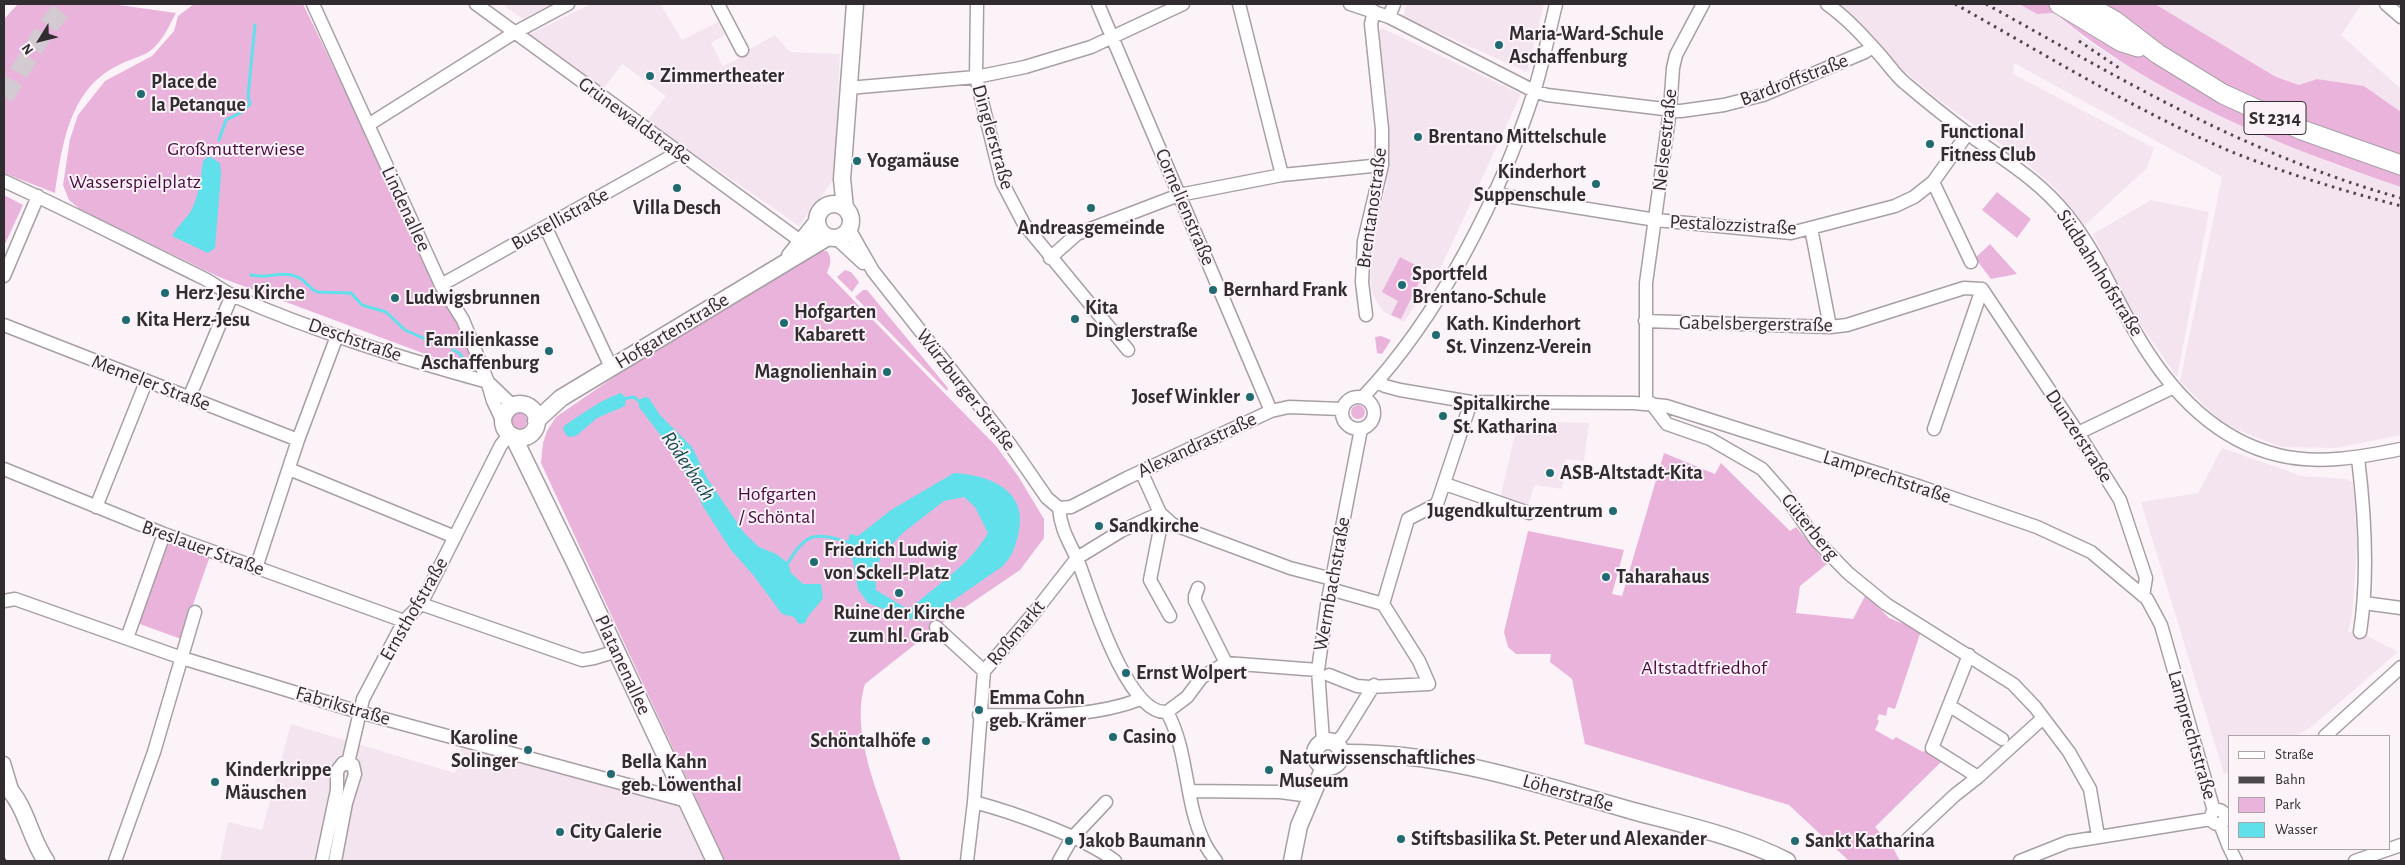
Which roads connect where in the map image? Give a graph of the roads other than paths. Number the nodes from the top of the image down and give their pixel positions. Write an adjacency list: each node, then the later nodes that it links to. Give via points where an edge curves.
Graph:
1 (313, 4): 30 (street, Lindenallee)
2 (476, 4): 21 (street, Grünewaldstraße)
3 (568, 4): 21 (street)
4 (718, 4): 24 (street)
5 (855, 4): 27 (main road)
6 (977, 4): 26 (street, Dinglerstraße)
7 (1098, 4): 22 (street, Cornelienstraße)
8 (1183, 4): 22 (street)
9 (1239, 4): 35 (street)
10 (1352, 4): 18 (street, Bardroffstraße)
11 (1394, 4): 19 (street)
12 (1556, 4): 28 (street)
13 (1704, 4): 29 (street, Nelseestraße, via 1676,55)
14 (1827, 4): 23 (street, Südbahnhofstraße)
15 (2058, 4): 25 (highway, St 2314, via 2122,42)
16 (2085, 4): 25 (highway, St 2314, via 2116,21)
17 (2386, 4): 20 (street)
18 (1374, 11): 19 (street, Bardroffstraße); 34 (street, Brentanostraße, via 1371,24 1382,129)
19 (1389, 17): 28 (street, Bardroffstraße)
20 (2401, 17)
21 (514, 33): 30 (street); 32 (street, Grünewaldstraße)
22 (1113, 38): 26 (street, via 1025,67); 40 (street, Cornelienstraße)
23 (1873, 47): 29 (street, Bardroffstraße, via 1763,95 1724,105); 31 (street, Südbahnhofstraße, via 1904,82)
24 (742, 50)
25 (2158, 54): 33 (highway, St 2314, via 2223,94 2302,130)
26 (976, 77): 27 (street); 50 (street, Dinglerstraße, via 1002,182 1024,224)
27 (848, 88): 36 (main road)
28 (1534, 91): 29 (street, Bardroffstraße, via 1547,96); 39 (street)
29 (1670, 110): 44 (street, Nelseestraße)
30 (368, 125): 54 (street, Lindenallee)
31 (1968, 133): 38 (street, Pestalozzistraße); 67 (street, Südbahnhofstraße, via 2046,191 2067,215 2098,262 2134,331)
32 (679, 152): 46 (street, Bustellistraße); 49 (street, Grünewaldstraße)
33 (2401, 164)
34 (1382, 165): 35 (street); 57 (street, Brentanostraße, via 1364,241 1362,282)
35 (1282, 175): 40 (street)
36 (842, 179): 42 (main road); 43 (main road)
37 (4, 181): 41 (street, Deschstraße)
38 (1933, 182): 47 (street, Pestalozzistraße, via 1914,197 1895,206); 51 (street)
39 (1495, 191): 44 (street, Pestalozzistraße, via 1506,196); 66 (street, via 1452,274)
40 (1180, 195): 50 (street, via 1077,234); 75 (street, Cornelienstraße)
41 (38, 196): 53 (street); 56 (street, Deschstraße)
42 (828, 205): 43 (main road, via 837,204); 45 (main road, via 820,212)
43 (845, 208): 48 (main road, via 850,215)
44 (1656, 220): 47 (street, Pestalozzistraße, via 1791,233); 58 (street, Nelseestraße, via 1646,282)
45 (817, 222): 48 (main road, via 820,231); 52 (main road, Hofgartenstraße)
46 (546, 228): 54 (street, Bustellistraße); 63 (street)
47 (1811, 228): 60 (street)
48 (838, 234): 52 (main road, Hofgartenstraße); 90 (street, Würzburger Straße, via 873,271 1009,443 1046,498)
49 (794, 237)
50 (1050, 258): 62 (street, Dinglerstraße)
51 (1971, 262)
52 (784, 264): 63 (main road, Hofgartenstraße)
53 (4, 276)
54 (441, 285): 65 (street, Lindenallee, via 463,320)
55 (1982, 289): 60 (street, Gabelsbergerstraße, via 1964,288 1846,325); 78 (street); 80 (street, Dunzerstraße)
56 (232, 295): 61 (street, Deschstraße); 68 (street)
57 (1366, 315)
58 (1645, 321): 60 (street, Gabelsbergerstraße); 72 (street, Nelseestraße)
59 (4, 325): 64 (street, Memeler Straße)
60 (1830, 327)
61 (336, 336): 65 (street, Deschstraße); 81 (street)
62 (1128, 350)
63 (611, 367): 69 (main road, Hofgartenstraße)
64 (146, 382): 68 (street, Memeler Straße); 89 (street)
65 (488, 382): 73 (street, Lindenallee); 79 (street, via 493,401)
66 (1381, 384): 70 (street); 71 (street, Lamprechtstraße)
67 (2174, 387): 80 (street); 83 (street, Südbahnhofstraße, via 2205,418 2236,440 2251,446 2278,456)
68 (189, 398): 81 (street, Memeler Straße)
69 (561, 398): 73 (main road, Hofgartenstraße); 76 (main road, Hofgartenstraße)
70 (1368, 400): 74 (street, via 1350,399); 77 (street, via 1374,417 1371,423)
71 (1471, 402): 72 (street, Lamprechtstraße); 88 (street)
72 (1649, 403): 99 (street, Lamprechtstraße, via 1912,484 2036,527 2091,552); 112 (street, Güterberg, via 1667,424 1710,439 1762,469 1816,540 1848,573 1886,604)
73 (520, 406): 76 (main road, via 534,413); 79 (main road, via 505,413)
74 (1342, 409): 75 (street, Alexandrastraße, via 1289,407); 77 (street, via 1348,425)
75 (1271, 410): 87 (street, Alexandrastraße)
76 (535, 426): 79 (main road, via 525,437); 86 (main road, Platanenallee)
77 (1361, 428): 97 (street, Wermbachstraße)
78 (1934, 429)
79 (509, 431): 86 (main road, Platanenallee); 94 (street, Ernsthofstraße)
80 (2078, 433): 99 (street, Dunzerstraße, via 2120,500 2146,578)
81 (298, 440): 85 (street)
82 (2401, 449): 83 (street, Südbahnhofstraße)
83 (2358, 458): 101 (street, via 2362,493)
84 (4, 469): 89 (street, Breslauer Straße)
85 (289, 469): 94 (street); 96 (street)
86 (531, 470): 111 (main road, Platanenallee)
87 (1140, 471): 90 (street, Alexandrastraße, via 1071,507); 91 (street)
88 (1445, 484): 92 (street); 103 (street, via 1437,504 1408,519)
89 (96, 507): 93 (street, Breslauer Straße)
90 (1059, 508): 95 (street, via 1063,532)
91 (1160, 513): 95 (street); 97 (street, via 1172,524); 106 (street, via 1161,524 1150,580)
92 (1529, 513)
93 (164, 534): 96 (street, Breslauer Straße); 110 (street)
94 (455, 537): 102 (street, Ernsthofstraße)
95 (1077, 558): 116 (street, Roßmarkt); 119 (street, via 1119,668)
96 (256, 568): 107 (street, Breslauer Straße)
97 (1331, 584): 103 (street); 117 (street, Wermbachstraße)
98 (1198, 588): 114 (street, via 1195,601)
99 (2143, 596): 138 (street, Lamprechtstraße, via 2161,625)
100 (4, 601): 110 (street, Fabrikstraße, via 15,599)
101 (2364, 603): 104 (street); 109 (street)
102 (421, 604): 107 (street, Ernsthofstraße); 111 (street, via 582,660)
103 (1383, 604): 118 (street, via 1420,661 1429,684)
104 (2401, 608)
105 (195, 612): 113 (street)
106 (1170, 616)
107 (404, 621): 121 (street, Ernsthofstraße)
108 (936, 627): 116 (street)
109 (2360, 632)
110 (128, 638): 113 (street, Fabrikstraße)
111 (617, 651): 135 (main road, Platanenallee)
112 (1969, 655): 120 (street); 124 (street, Güterberg, via 2013,684)
113 (182, 658): 121 (street, Fabrikstraße); 146 (street, via 154,752)
114 (1226, 663): 117 (street); 122 (street, via 1202,677 1187,697)
115 (2401, 667): 125 (street)
116 (984, 671): 123 (street, Roßmarkt)
117 (1323, 672): 118 (street, via 1357,686); 127 (street, Wermbachstraße)
118 (1374, 685): 127 (street)
119 (1141, 699): 122 (street, via 1155,710); 123 (street, via 1121,707 1068,716)
120 (1950, 706): 126 (street); 131 (street, via 1932,748)
121 (359, 712): 129 (street, Ernsthofstraße); 135 (street, Fabrikstraße)
122 (1167, 712): 133 (street, via 1176,728)
123 (979, 715): 136 (street, Roßmarkt)
124 (2043, 718): 131 (street); 139 (street, Güterberg, via 2070,752 2090,789)
125 (2327, 735)
126 (2002, 739)
127 (1333, 746): 130 (main road, via 1337,764); 130 (main road, via 1315,748 1315,759); 155 (main road, Löherstraße, via 1414,757 1508,776 1723,836)
128 (4, 763): 132 (street)
129 (348, 763): 147 (street, Ernsthofstraße, via 343,763 337,771 337,790); 148 (street, Ernsthofstraße, via 353,765 355,774)
130 (1324, 767): 134 (main road)
131 (1978, 777): 141 (street)
132 (9, 788): 144 (main road)
133 (1190, 791): 134 (street, via 1280,792); 153 (street, via 1204,843)
134 (1310, 796): 154 (main road, via 1299,826)
135 (687, 801): 149 (main road, Platanenallee)
136 (974, 802): 140 (street); 150 (street, Roßmarkt)
137 (1106, 802): 140 (street)
138 (2219, 816): 139 (street); 142 (street, Lamprechtstraße)
139 (2098, 836): 145 (street, via 2068,842)
140 (1072, 838): 151 (street); 152 (street)
141 (1908, 839)
142 (2228, 845)
143 (2387, 850): 156 (street)
144 (44, 859)
145 (2025, 860)
146 (115, 861)
147 (322, 861)
148 (335, 861)
149 (715, 861)
150 (967, 861)
151 (1059, 861)
152 (1114, 861)
153 (1216, 861)
154 (1292, 861)
155 (1788, 861)
156 (2355, 861)

